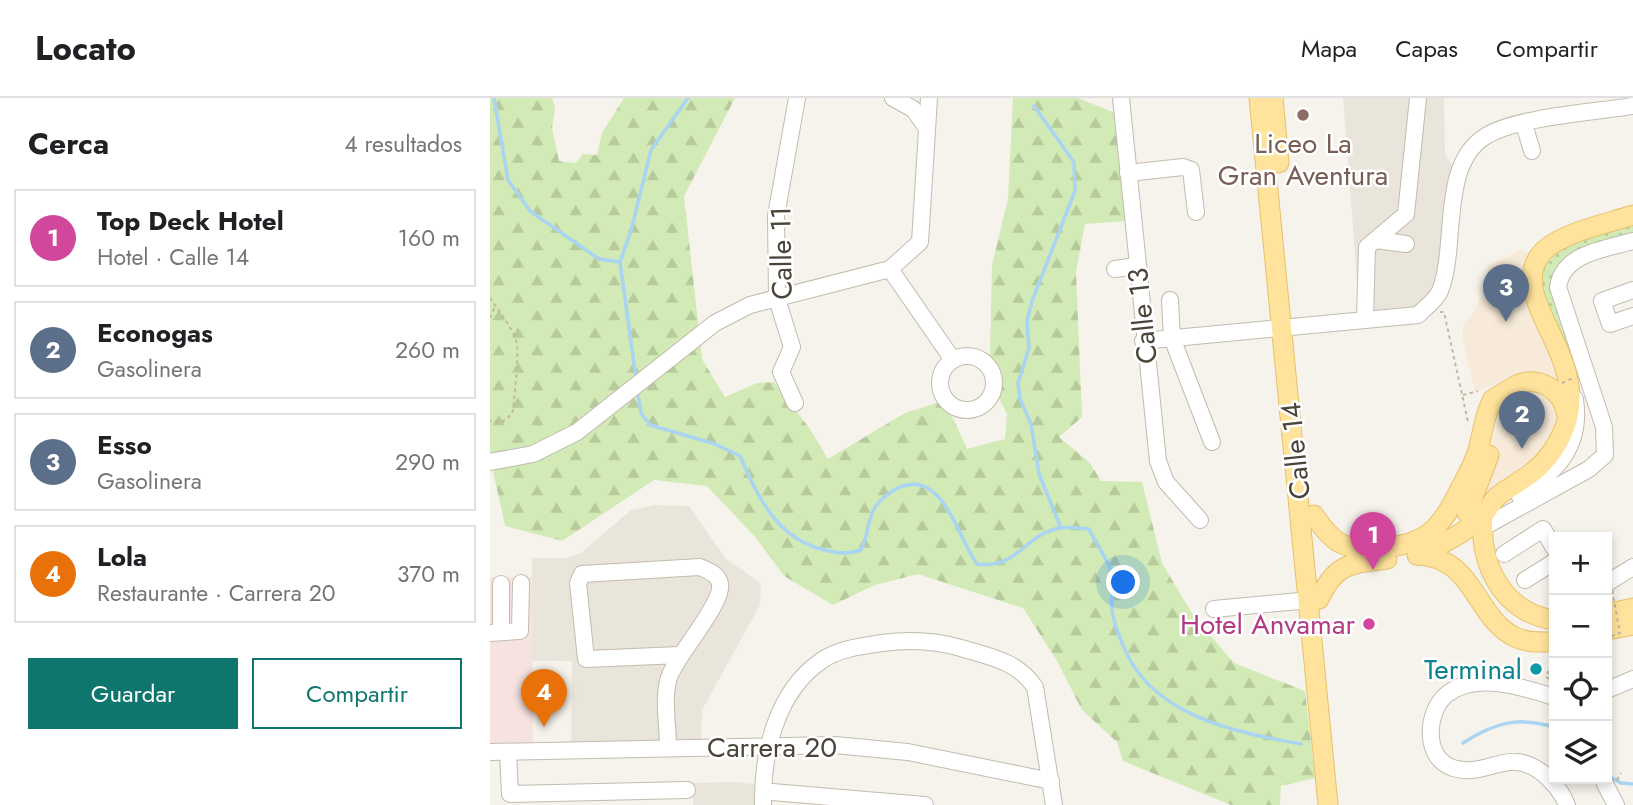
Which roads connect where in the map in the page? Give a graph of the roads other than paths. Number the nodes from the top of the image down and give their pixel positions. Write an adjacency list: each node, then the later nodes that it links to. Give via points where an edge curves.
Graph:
1 (797, 98): 22 (street, Calle 11, via 776,216)
2 (929, 98): 10 (street)
3 (1121, 98): 12 (street, Calle 13)
4 (1259, 98): 26 (main road, Calle 14)
5 (1273, 98): 26 (main road, Calle 14)
6 (1418, 98): 15 (street, via 1406,214)
7 (900, 99): 10 (street)
8 (1633, 106): 9 (street)
9 (1524, 124): 11 (street); 25 (street, via 1484,136 1457,173 1439,294 1418,315)
10 (927, 128): 19 (street, via 920,242)
11 (1532, 151)
12 (1128, 173): 13 (street, via 1191,170); 18 (street, Calle 13)
13 (1196, 212)
14 (1633, 215): 30 (main road, via 1565,238 1537,259 1533,292 1557,342)
15 (1378, 233): 17 (street); 25 (street, via 1367,247)
16 (1633, 241): 38 (street, via 1576,259 1563,271 1558,287 1604,427 1605,455 1590,469)
17 (1406, 244)
18 (1136, 266): 20 (street); 28 (street, Calle 13)
19 (890, 269): 22 (street); 29 (street)
20 (1115, 269)
21 (1633, 290): 24 (street, via 1602,301 1611,324)
22 (777, 299): 32 (street, Calle 11, via 792,347 781,372); 35 (street, via 750,305 694,337 555,445)
23 (1170, 300): 27 (street)
24 (1633, 316)
25 (1366, 318): 26 (street)
26 (1288, 326): 27 (street); 36 (main road, Calle 14); 43 (main road, Calle 14)
27 (1172, 338): 28 (street); 34 (street)
28 (1143, 341): 37 (street, Calle 13, via 1158,461 1166,482)
29 (953, 360)
30 (1567, 377): 33 (main road, via 1571,400); 38 (street, via 1577,410 1567,454 1544,480)
31 (1517, 385): 33 (main road, via 1533,382 1553,388 1562,398); 38 (main road, via 1504,399); 40 (main road, via 1493,399 1471,467 1451,508 1431,534 1391,548 1365,550)
32 (795, 403)
33 (1567, 420): 38 (main road, via 1538,469 1496,498)
34 (1212, 442)
35 (490, 462)
36 (1314, 515): 40 (main road); 43 (main road, Calle 14)
37 (1200, 520)
38 (1475, 524): 42 (main road); 51 (main road, via 1489,569); 59 (main road, via 1485,584 1505,610 1528,626)
39 (1549, 539): 41 (street, via 1543,529)
40 (1334, 542): 43 (main road)
41 (1504, 554)
42 (1418, 555): 50 (main road, via 1344,566); 61 (main road, via 1444,560 1455,568 1516,638)
43 (1311, 557): 50 (main road, Calle 14)
44 (1549, 565): 46 (street)
45 (1633, 567): 47 (street)
46 (1525, 580)
47 (1612, 580)
48 (520, 583): 60 (street, via 520,631)
49 (501, 584): 60 (street)
50 (1314, 600): 54 (street); 74 (main road, Calle 14)
51 (1521, 607): 52 (street); 56 (main road)
52 (1549, 608)
53 (1633, 608): 55 (main road)
54 (1214, 609)
55 (1612, 613)
56 (1549, 619)
57 (1633, 625): 58 (main road)
58 (1612, 629)
59 (1549, 632)
60 (495, 633)
61 (1549, 642)
62 (680, 654): 62 (street, via 586,659 578,583 582,574 700,567 715,574 721,592); 66 (street, via 668,678)
63 (1633, 679): 64 (street)
64 (1612, 688)
65 (1549, 696): 77 (street, via 1472,683 1443,697 1429,725 1447,765 1465,769 1524,761 1554,782)
66 (668, 746): 67 (street, Carrera 20); 69 (street, Carrera 20)
67 (770, 746): 70 (street, Carrera 20, via 835,745 908,752); 70 (street, via 778,715 792,690 823,659 859,646 908,640 943,642 1006,662 1027,675 1035,687); 73 (street, via 762,785)
68 (490, 752): 69 (street, Carrera 20)
69 (508, 752): 72 (street, via 510,794)
70 (1051, 781): 76 (street)
71 (1605, 784): 78 (street)
72 (687, 790)
73 (767, 798): 75 (street)
74 (1328, 803)
75 (915, 804)
76 (1054, 805)
77 (1567, 805)
78 (1616, 805)

